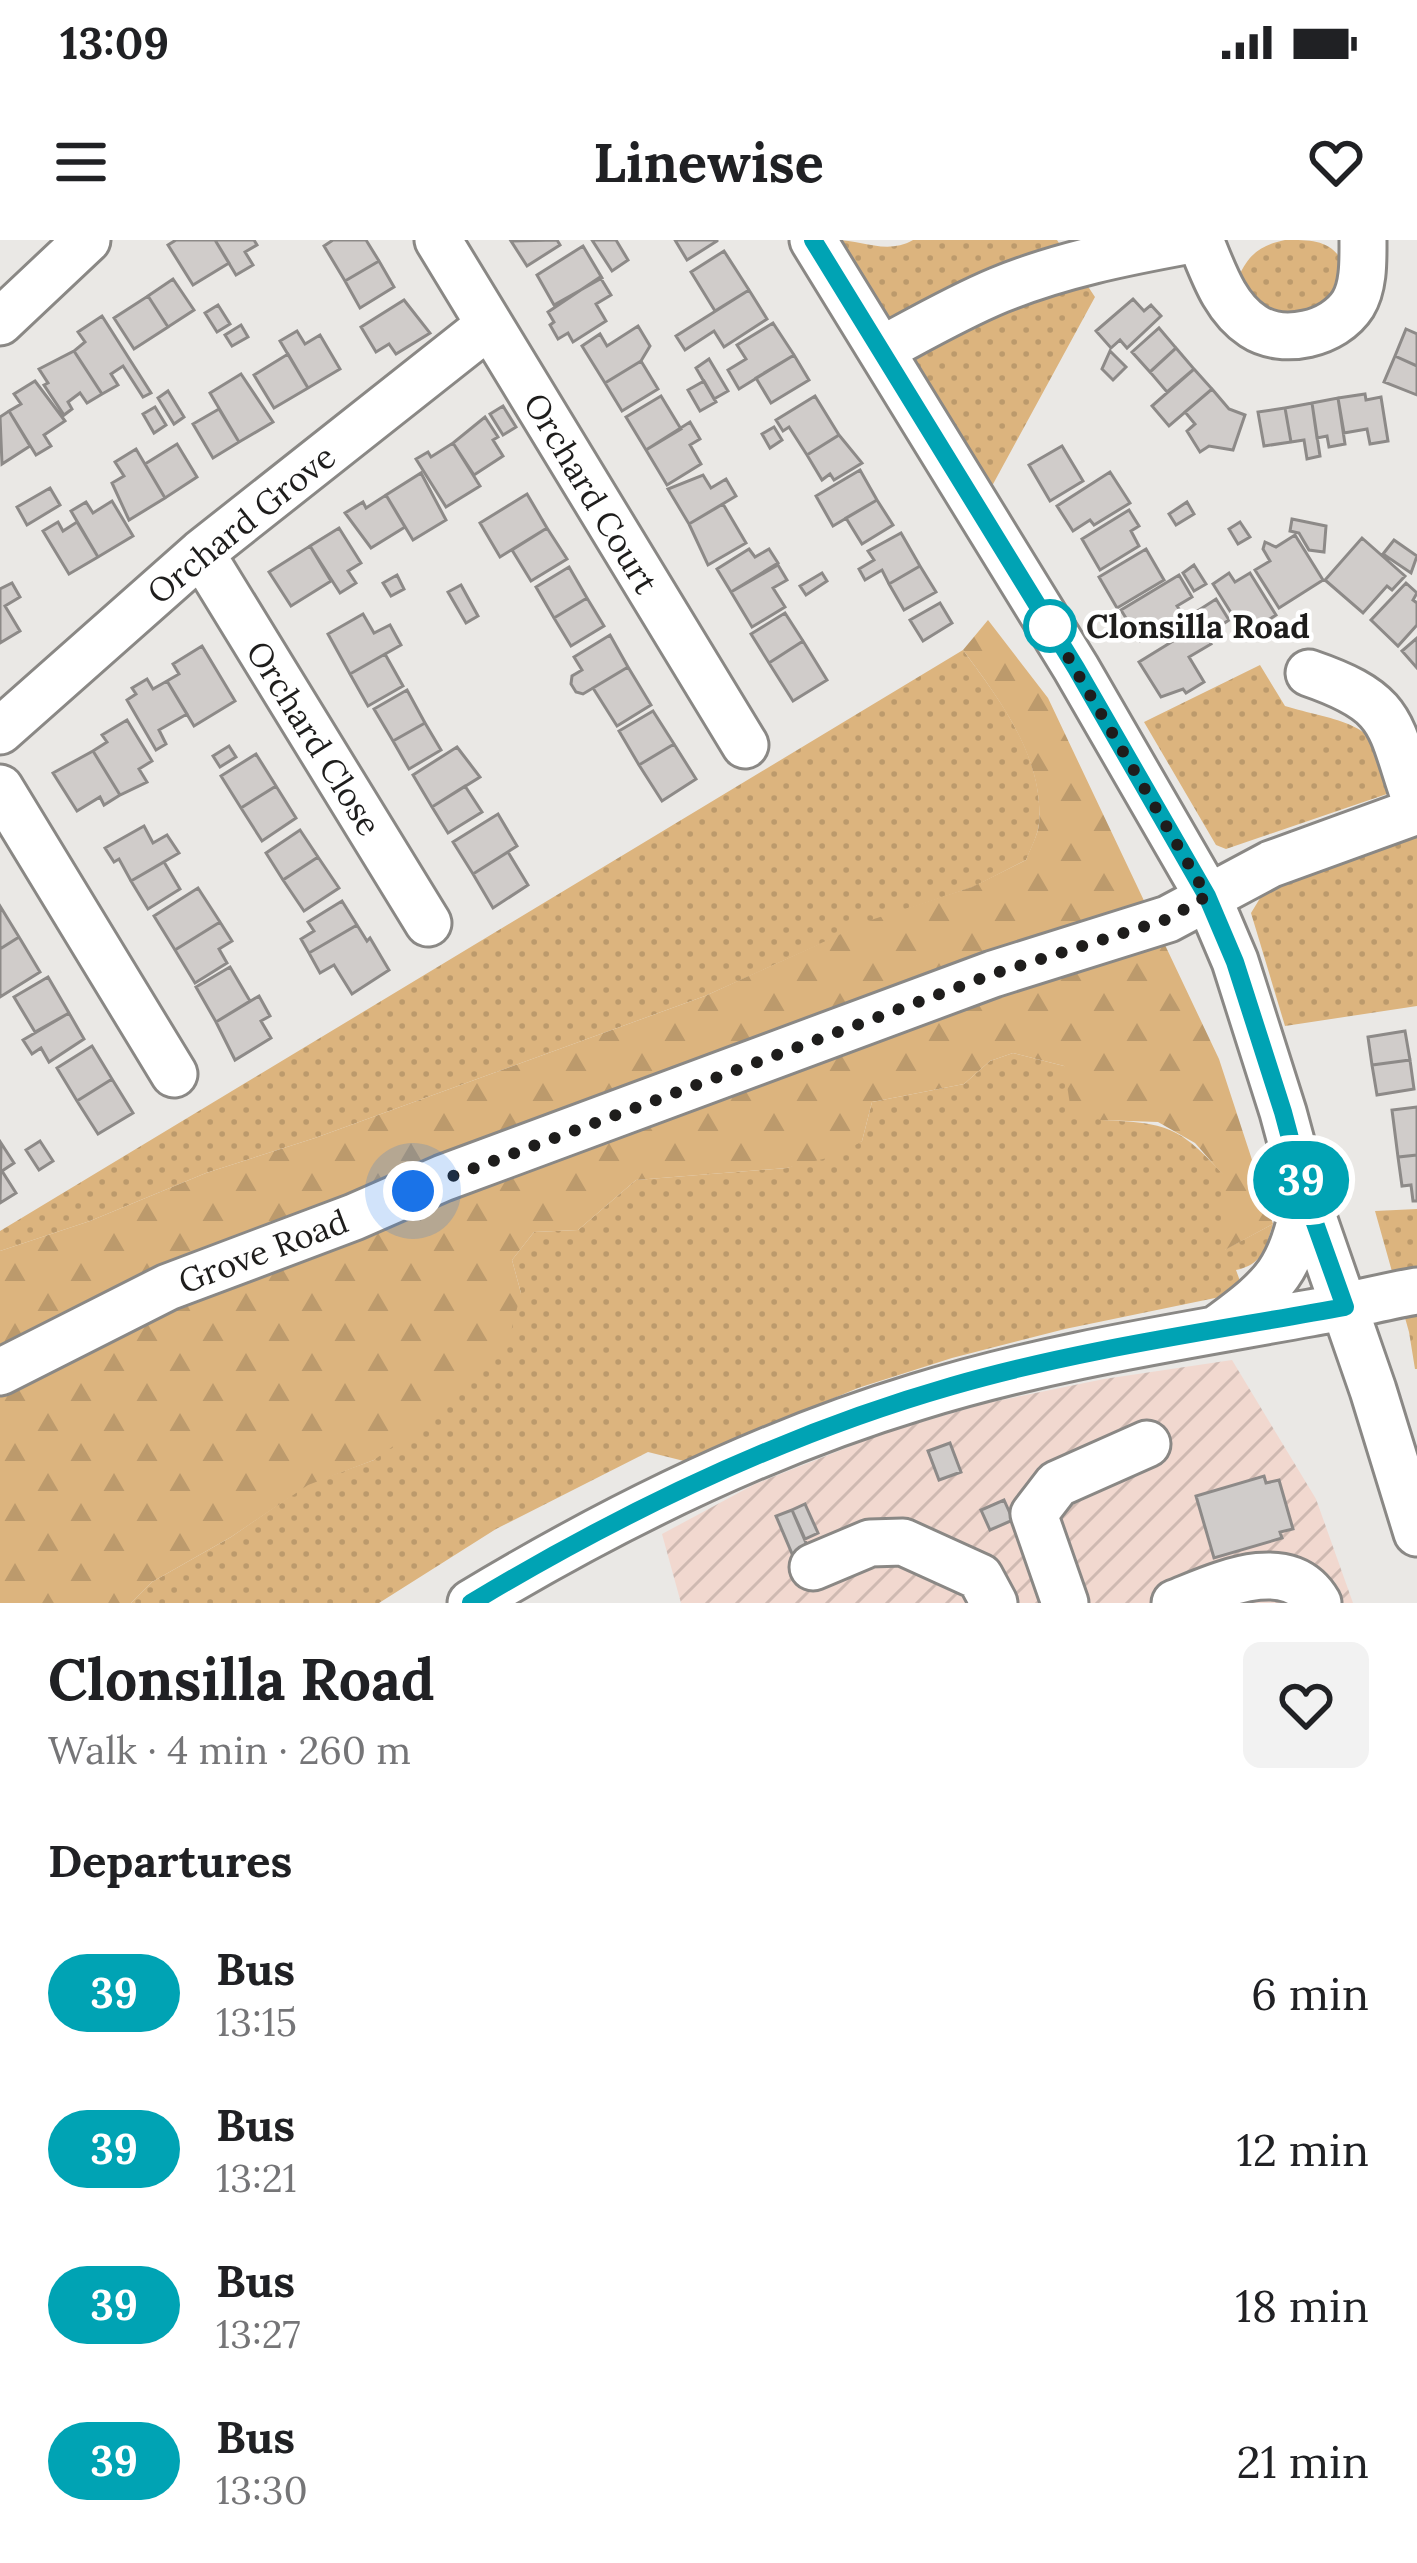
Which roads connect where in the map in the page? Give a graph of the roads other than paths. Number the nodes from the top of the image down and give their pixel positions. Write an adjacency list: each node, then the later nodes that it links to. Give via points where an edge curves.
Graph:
1 (88, 240): 7 (street)
2 (438, 240): 8 (street, Orchard Court)
3 (813, 240): 9 (street)
4 (1190, 240): 9 (street, via 1015,284)
5 (1200, 240): 6 (street, via 1232,307 1252,326 1286,337 1327,327 1353,304)
6 (1363, 240)
7 (0, 322)
8 (488, 326): 10 (street, Orchard Grove); 13 (street, Orchard Court)
9 (881, 350): 16 (street)
10 (201, 553): 12 (street, Orchard Grove); 17 (street, Orchard Close)
11 (1309, 673): 15 (street, via 1349,686 1384,713)
12 (0, 731)
13 (745, 746)
14 (0, 788): 18 (street)
15 (1417, 808): 16 (street, Grove Road)
16 (1207, 896): 19 (street, via 1242,983); 23 (street, Grove Road, via 1168,919 993,974 443,1178 168,1287)
17 (428, 923)
18 (174, 1073)
19 (1306, 1198): 21 (street); 22 (street, via 1286,1269)
20 (1417, 1291): 21 (street)
21 (1345, 1307): 22 (street); 26 (street)
22 (1214, 1330): 29 (street, via 1046,1363 869,1413 702,1479)
23 (0, 1372)
24 (1147, 1444): 25 (street, via 1057,1484)
25 (1034, 1514): 28 (street, via 984,1566); 30 (street)
26 (1417, 1533)
27 (812, 1567): 28 (street, via 891,1540 966,1569)
28 (990, 1594)
29 (494, 1597)
30 (1065, 1603)
31 (1174, 1603): 32 (street, via 1275,1576 1311,1591)
32 (1318, 1603)

